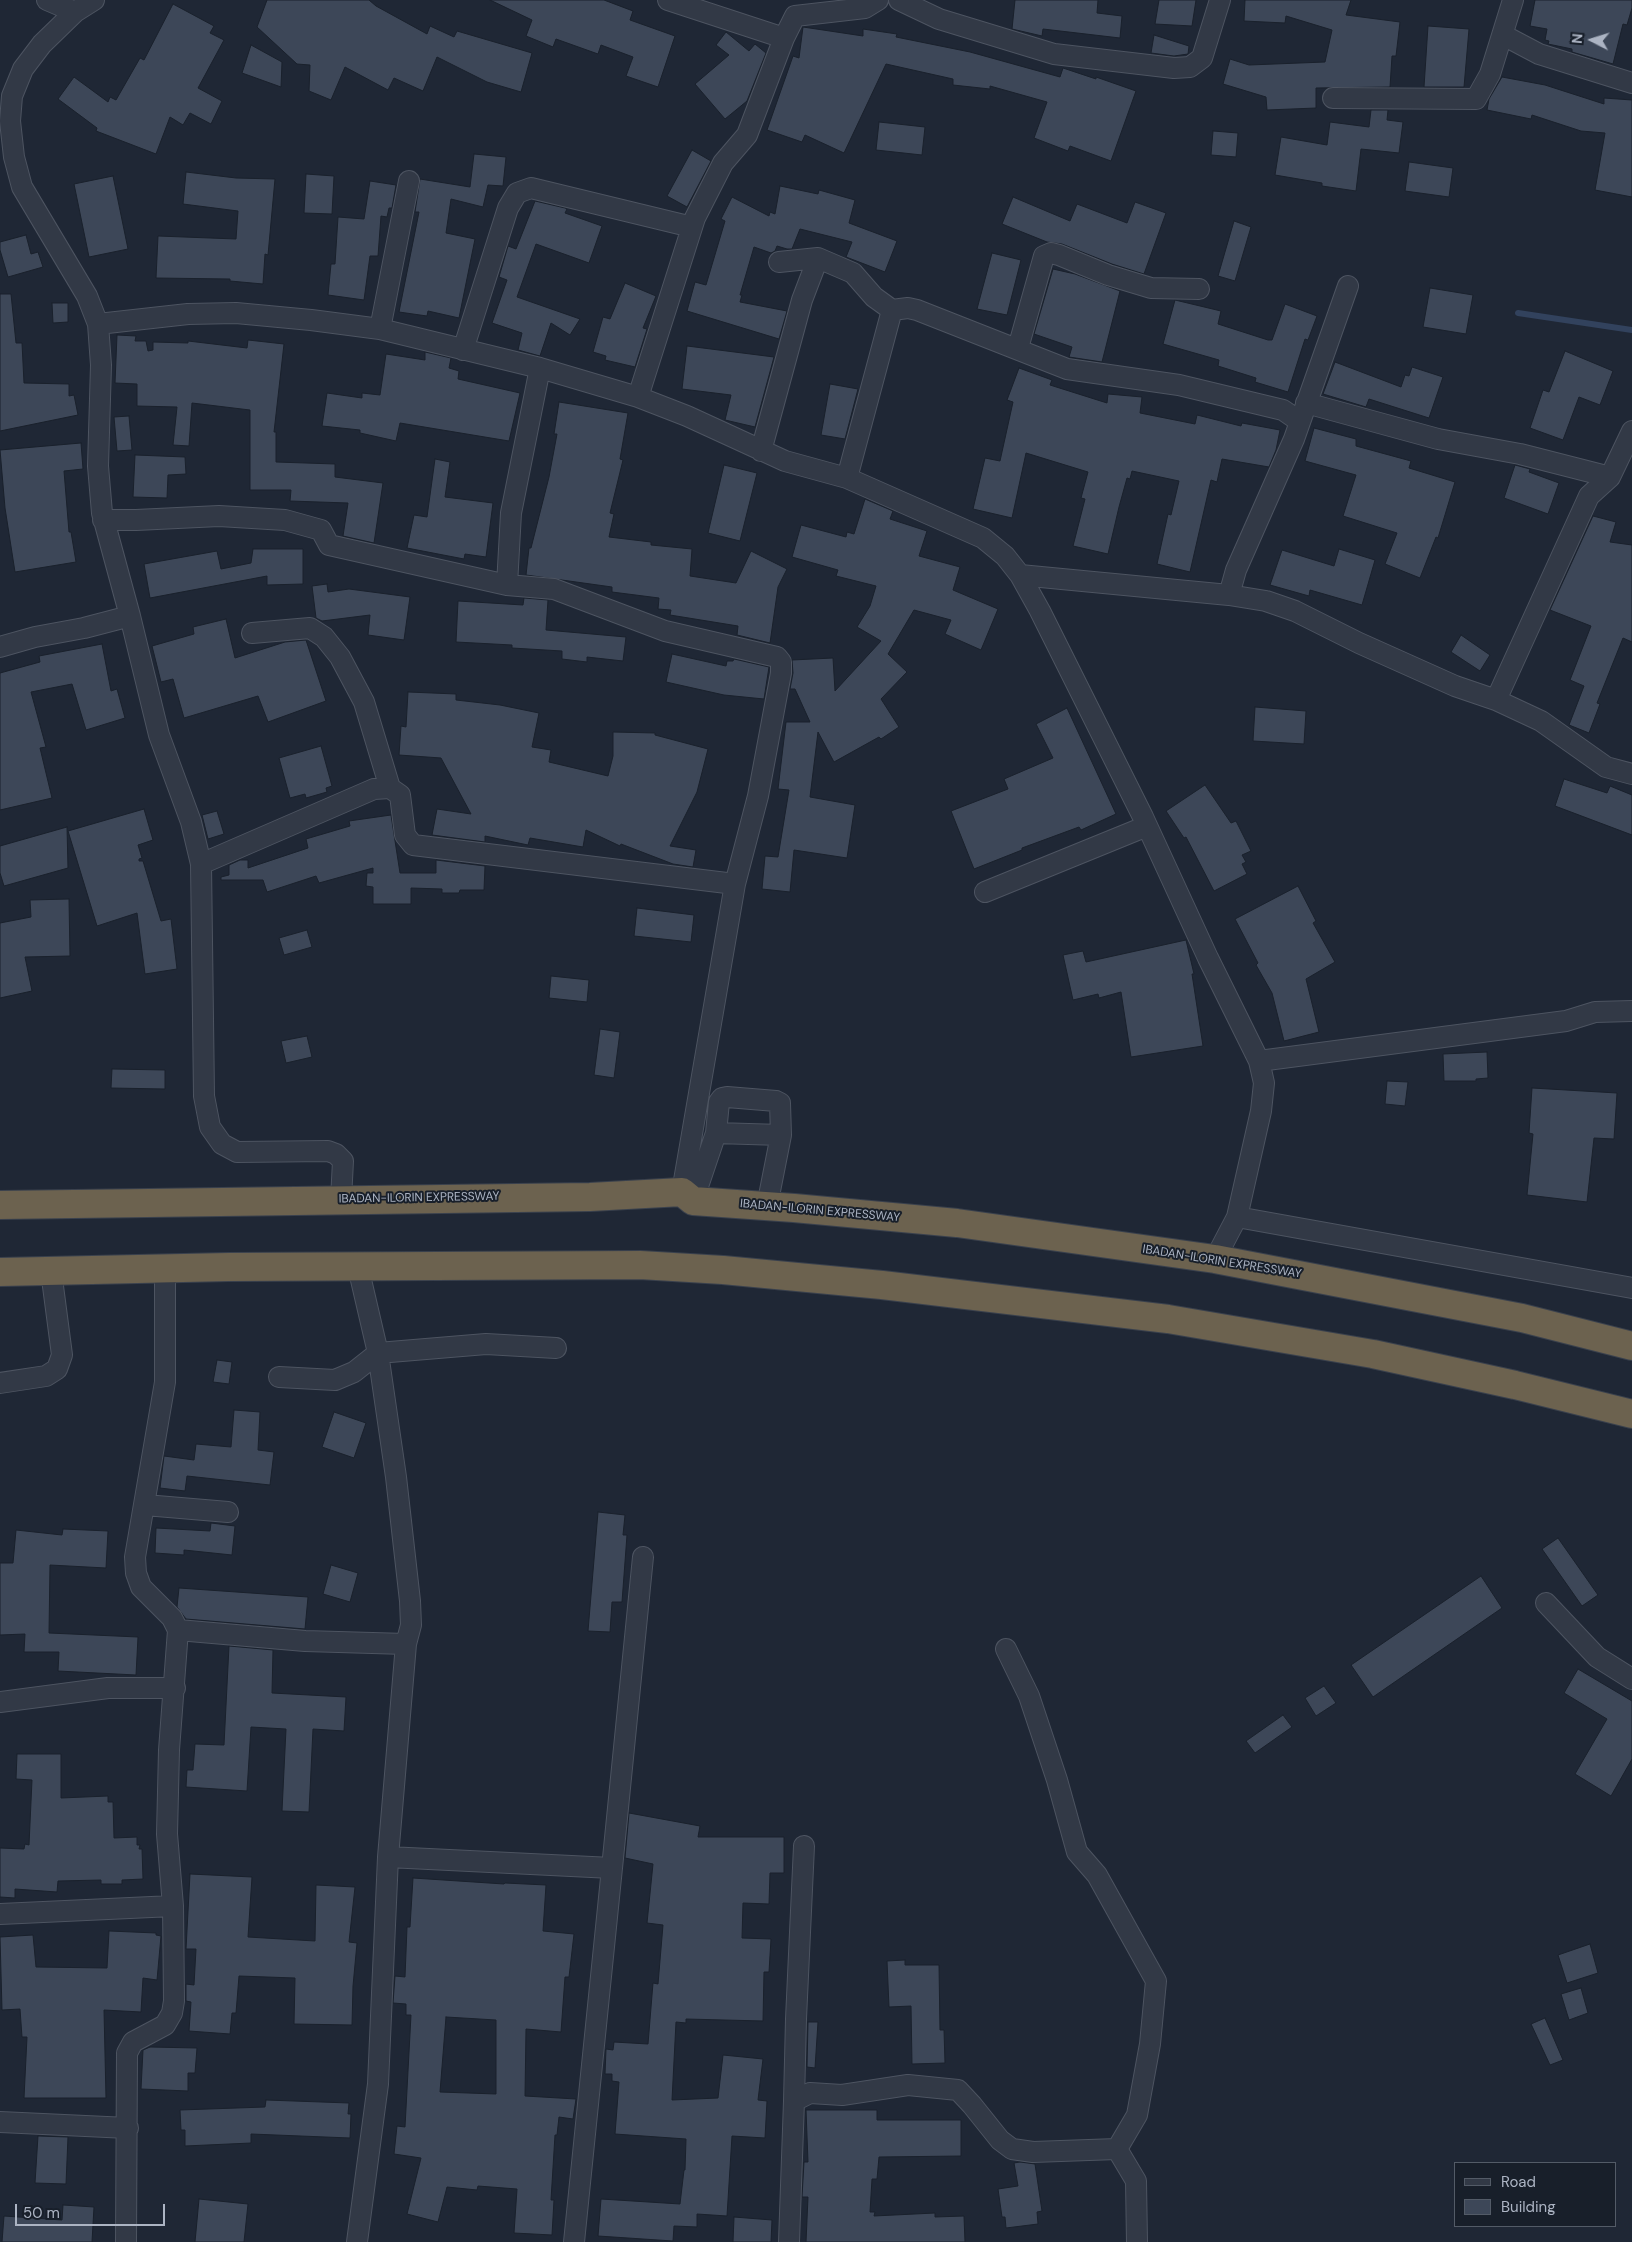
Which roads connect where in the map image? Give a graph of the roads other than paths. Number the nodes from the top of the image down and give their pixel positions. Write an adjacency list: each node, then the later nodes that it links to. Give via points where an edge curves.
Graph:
1 (47, 0): 8 (street)
2 (94, 0): 8 (street)
3 (668, 0): 10 (street)
4 (878, 0): 10 (street, via 865,8 795,16)
5 (899, 0): 6 (street, via 939,19 1054,54 1174,68 1190,67 1202,58)
6 (1220, 0)
7 (1513, 0): 9 (street)
8 (75, 12): 12 (street, via 42,44)
9 (1503, 35): 11 (street, via 1540,54); 13 (street, via 1490,74 1476,99)
10 (784, 38): 15 (street, via 747,136 723,163)
11 (1632, 84)
12 (6, 96): 21 (street, via 14,157 22,187 87,296)
13 (1333, 98)
14 (408, 181): 22 (street)
15 (692, 227): 24 (street, via 531,188 517,193 508,208); 26 (street)
16 (818, 258): 17 (street); 20 (street, via 853,273 874,297); 29 (street, via 802,300)
17 (779, 262)
18 (1348, 286): 27 (street)
19 (1199, 289): 23 (street, via 1151,288 1051,253 1044,256)
20 (892, 310): 23 (street, via 917,310); 31 (street)
21 (98, 324): 22 (street, via 188,314 236,313); 32 (street, via 101,366 98,466)
22 (380, 328): 24 (street)
23 (1018, 348): 27 (street, via 1067,369 1179,385)
24 (463, 350): 25 (street)
25 (540, 368): 26 (street); 34 (street, via 511,513)
26 (638, 397): 29 (street)
27 (1302, 412): 30 (street, via 1520,454); 35 (street, via 1236,570)
28 (1632, 431): 30 (street)
29 (760, 451): 31 (street)
30 (1610, 477): 39 (street, via 1588,496)
31 (847, 478): 33 (street, via 983,538 1005,556)
32 (103, 520): 34 (street, via 219,516 285,520 321,530 329,545); 36 (street)
33 (1020, 575): 35 (street); 42 (street)
34 (507, 585): 44 (street, via 554,590 665,631 770,655 781,662 758,796)
35 (1229, 595): 39 (street, via 1295,611 1455,686)
36 (130, 616): 38 (street, via 34,637); 43 (street, via 159,735 191,822)
37 (252, 633): 41 (street, via 310,628 324,637 340,657 364,702)
38 (0, 648)
39 (1496, 700): 40 (street, via 1541,721 1606,767)
40 (1632, 774)
41 (390, 788): 43 (street, via 374,789); 44 (street, via 400,794 406,835 414,845)
42 (1148, 826): 45 (street); 47 (street)
43 (202, 864): 51 (street, via 204,1096 210,1127 222,1144 237,1152 328,1151 336,1154 343,1161)
44 (735, 884): 50 (street)
45 (985, 892)
46 (1632, 1012): 47 (street, via 1595,1012 1566,1021)
47 (1259, 1061): 54 (street, via 1264,1083 1261,1111)
48 (716, 1132): 49 (street); 49 (street, via 719,1102 727,1097 780,1103); 50 (street)
49 (781, 1135): 53 (street)
50 (688, 1196): 51 (highway, IBADAN-ILORIN EXPRESSWAY); 53 (highway, IBADAN-ILORIN EXPRESSWAY)
51 (341, 1199): 52 (highway, IBADAN-ILORIN EXPRESSWAY)
52 (0, 1205)
53 (767, 1206): 55 (highway, IBADAN-ILORIN EXPRESSWAY, via 957,1224)
54 (1237, 1217): 55 (street); 60 (street)
55 (1215, 1259): 61 (highway, IBADAN-ILORIN EXPRESSWAY, via 1522,1318)
56 (358, 1267): 57 (highway); 63 (street); 66 (highway, via 640,1265 982,1296 1168,1319 1307,1342 1515,1385)
57 (165, 1268): 58 (highway); 67 (street, via 165,1382)
58 (51, 1271): 59 (highway); 65 (street, via 62,1355 57,1369 46,1376)
59 (0, 1272)
60 (1632, 1288)
61 (1632, 1346)
62 (556, 1348): 63 (street, via 486,1344)
63 (378, 1353): 64 (street, via 354,1372 335,1380); 72 (street, via 410,1601 411,1625)
64 (279, 1377)
65 (0, 1383)
66 (1632, 1414)
67 (145, 1505): 68 (street); 71 (street, via 135,1557 136,1573 141,1587 172,1618)
68 (228, 1512)
69 (642, 1557): 79 (street)
70 (1546, 1603): 74 (street, via 1597,1657)
71 (178, 1630): 72 (street, via 305,1641); 75 (street)
72 (406, 1644): 78 (street)
73 (1006, 1649): 85 (street, via 1029,1696 1077,1852 1096,1875 1156,1981 1150,2044 1137,2115)
74 (1632, 1679)
75 (175, 1688): 76 (street, via 108,1688); 80 (street, via 169,1750 167,1834)
76 (0, 1702)
77 (804, 1846): 82 (street)
78 (388, 1857): 79 (street); 87 (street, via 378,2084)
79 (612, 1868): 88 (street)
80 (173, 1906): 81 (street); 84 (street, via 172,2013 165,2025 133,2042 127,2052)
81 (0, 1914)
82 (794, 2101): 85 (street, via 810,2093 842,2095 908,2085 958,2090 1000,2140 1012,2149 1033,2152); 89 (street)
83 (0, 2122): 84 (street)
84 (128, 2128): 86 (street)
85 (1117, 2149): 90 (street, via 1136,2181)
86 (126, 2242)
87 (357, 2242)
88 (574, 2242)
89 (789, 2242)
90 (1137, 2242)

